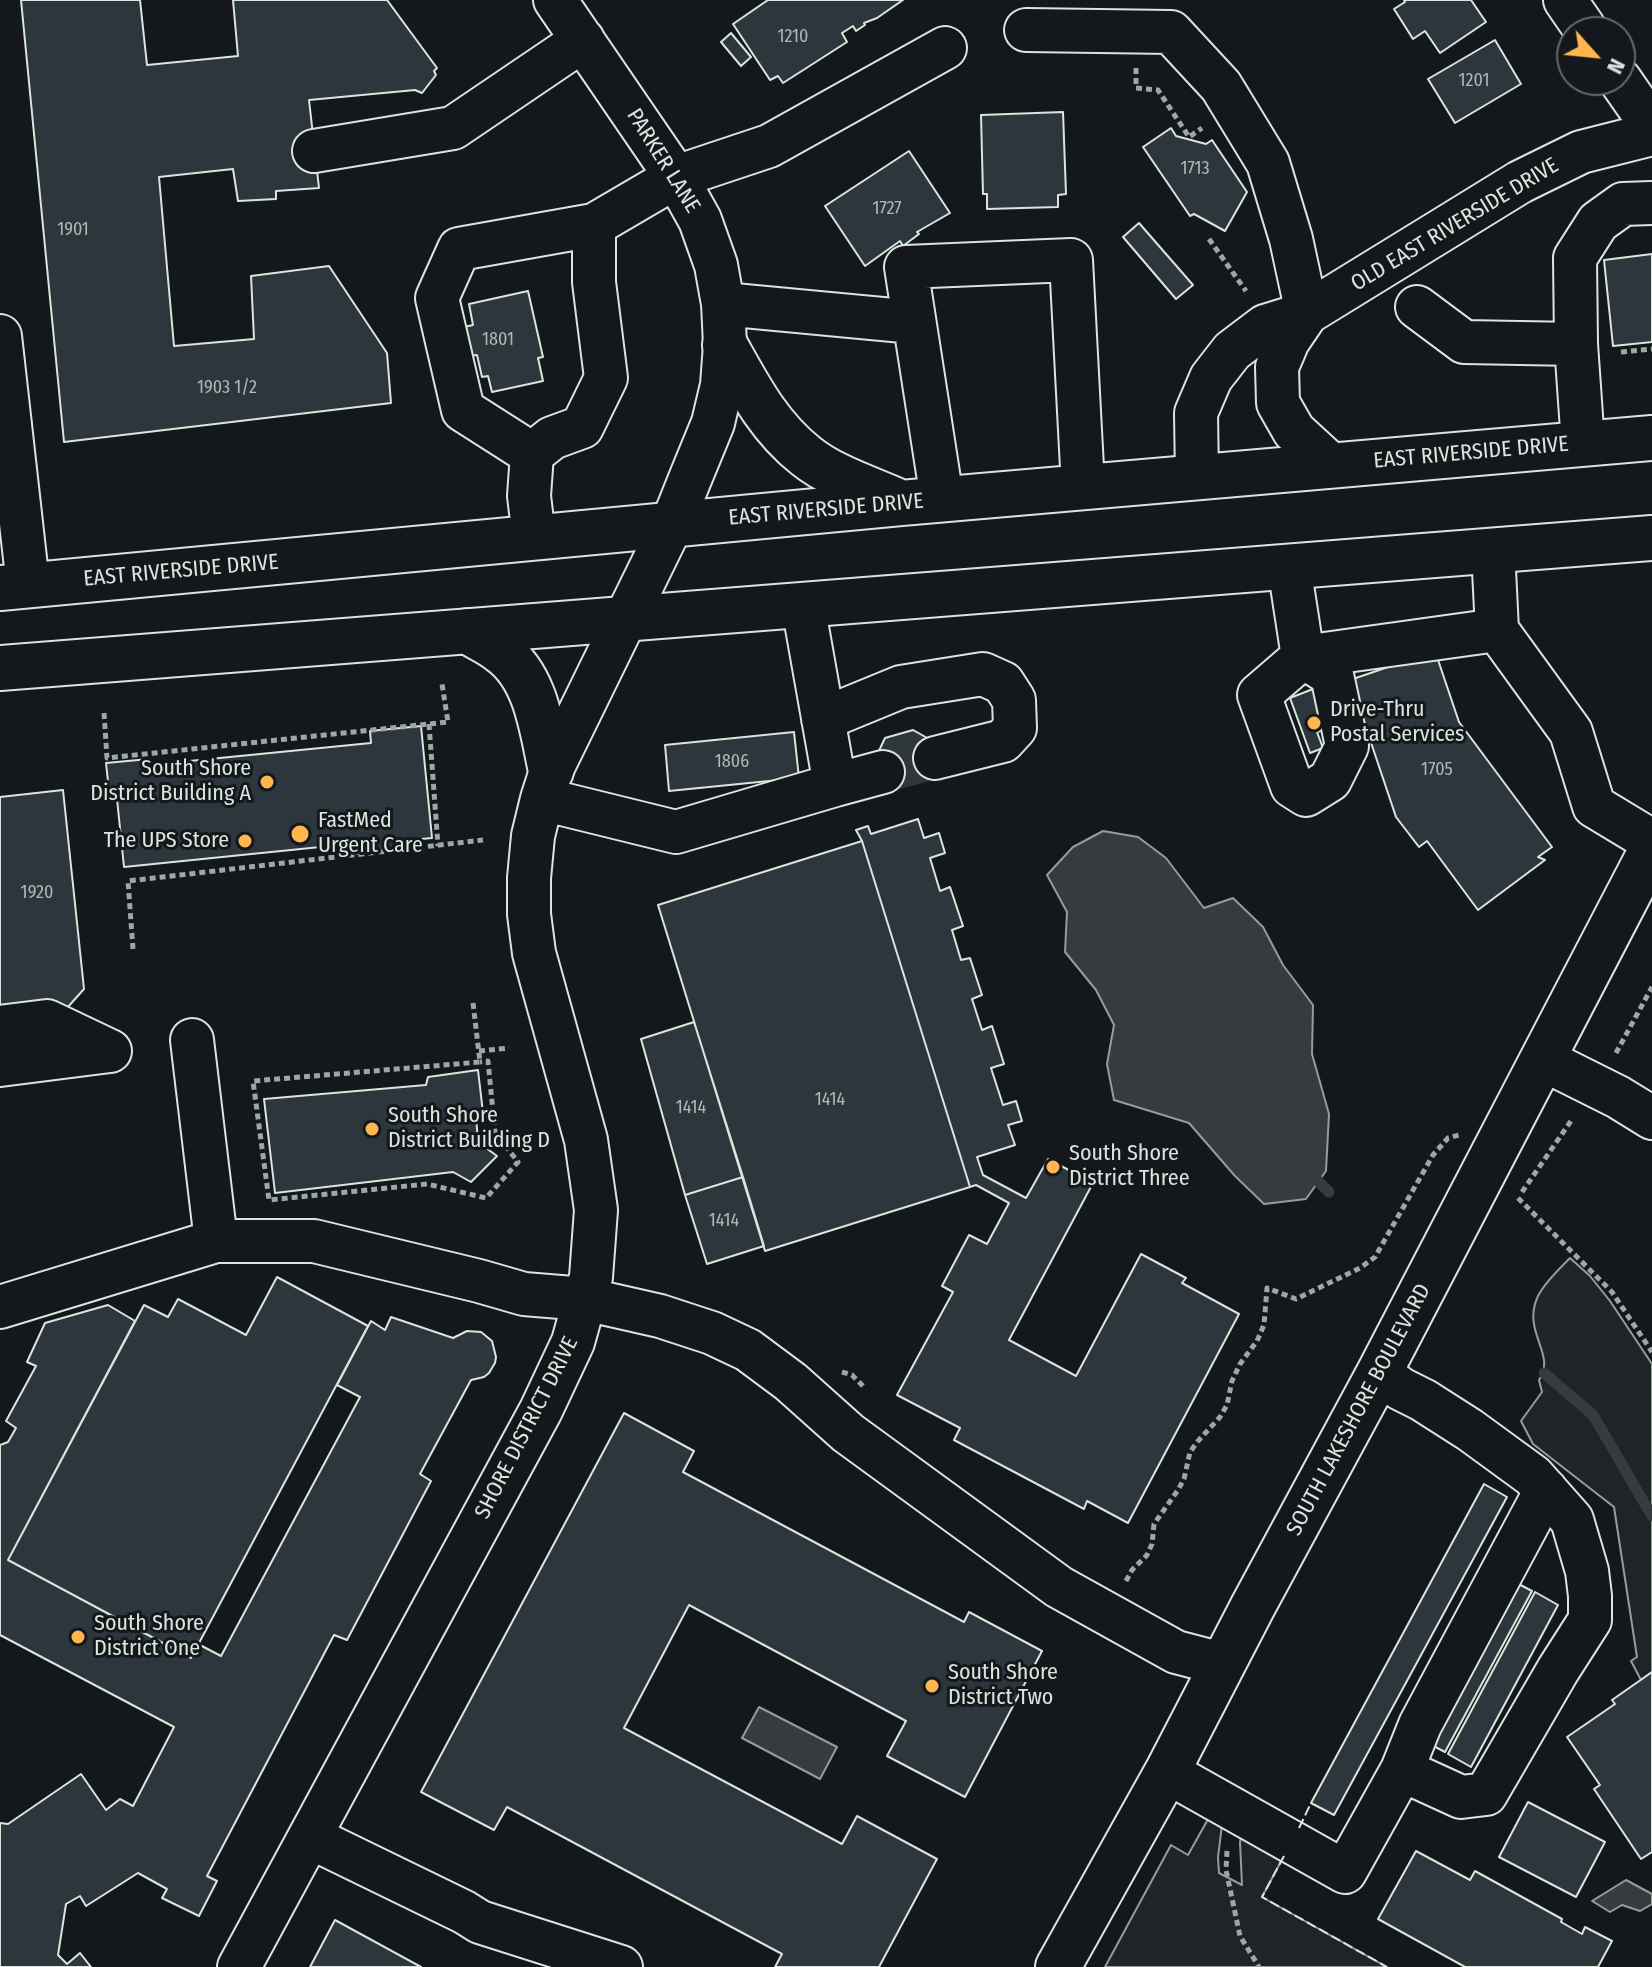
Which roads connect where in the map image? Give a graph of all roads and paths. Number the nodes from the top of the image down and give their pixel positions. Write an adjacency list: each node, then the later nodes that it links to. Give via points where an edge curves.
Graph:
1 (568, 12): 9 (street, via 453,128); 10 (street, PARKER LANE)
2 (1026, 30): 3 (street)
3 (1136, 31): 6 (street, via 1171,32 1221,86); 6 (path, via 1136,88 1158,90 1189,137 1213,121 1222,138)
4 (945, 48): 10 (street, via 769,146)
5 (1631, 96): 7 (street)
6 (1244, 124): 16 (street, via 1268,163)
7 (1652, 126)
8 (1652, 134): 16 (street, OLD EAST RIVERSIDE DRIVE, via 1581,152 1520,182)
9 (314, 151)
10 (676, 177): 12 (street); 18 (street, PARKER LANE, via 700,220 716,265)
11 (1652, 203): 20 (street, via 1623,204 1598,222 1575,258)
12 (594, 225): 25 (street, via 594,282 606,378 582,427 552,438); 25 (street, via 459,249 437,298 463,410)
13 (1209, 239): 14 (path)
14 (1251, 298)
15 (1417, 307): 20 (street, via 1464,342)
16 (1307, 313): 26 (street, OLD EAST RIVERSIDE DRIVE, via 1277,367 1278,403 1294,431); 27 (street, OLD EAST RIVERSIDE DRIVE, via 1265,326 1232,351 1211,378 1196,413)
17 (914, 322): 18 (street); 28 (street, via 906,267 1071,260); 29 (street)
18 (724, 325): 29 (main road, via 758,404 780,432 842,477); 30 (street, PARKER LANE, via 722,385 713,423)
19 (0, 336): 35 (street)
20 (1576, 344): 24 (street)
21 (1652, 349): 22 (path)
22 (1621, 352)
23 (1652, 438): 24 (main road, EAST RIVERSIDE DRIVE)
24 (1583, 444): 26 (main road, EAST RIVERSIDE DRIVE)
25 (532, 454): 31 (street, via 529,496)
26 (1331, 465): 27 (main road, EAST RIVERSIDE DRIVE)
27 (1197, 477): 28 (main road, EAST RIVERSIDE DRIVE)
28 (1083, 487): 29 (main road, EAST RIVERSIDE DRIVE)
29 (921, 501): 30 (main road, EAST RIVERSIDE DRIVE)
30 (672, 524): 31 (main road, EAST RIVERSIDE DRIVE); 37 (street, PARKER LANE)
31 (534, 537): 35 (main road, EAST RIVERSIDE DRIVE)
32 (1652, 538): 33 (main road)
33 (1493, 550): 34 (main road); 38 (street)
34 (1289, 566): 36 (main road); 38 (street, via 1303,657)
35 (14, 586)
36 (803, 605): 37 (main road); 43 (street)
37 (625, 619): 39 (main road); 47 (street, SHORE DISTRICT DRIVE)
38 (1497, 630): 50 (street, via 1571,732 1594,806)
39 (467, 631): 40 (main road); 47 (main road, via 503,652 522,675 536,703)
40 (0, 668)
41 (442, 684): 44 (path, via 448,722)
42 (104, 713): 44 (path, via 107,758)
43 (823, 719): 45 (street, via 901,687 983,674 1003,683 1014,700 1015,728 1003,741); 48 (street)
44 (429, 724): 51 (path)
45 (935, 758)
46 (883, 772): 48 (street)
47 (546, 785): 48 (street, via 676,832); 66 (street, SHORE DISTRICT DRIVE, via 533,836 529,914 534,953 586,1140 596,1210)
48 (835, 785)
49 (483, 840): 51 (path)
50 (1652, 841)
51 (438, 846): 53 (path, via 128,881)
52 (1652, 849): 59 (main road, SOUTH LAKESHORE BOULEVARD)
53 (133, 949)
54 (473, 1003): 58 (path)
55 (0, 1027): 61 (street, via 47,1021 110,1051)
56 (192, 1040): 65 (street)
57 (509, 1048): 58 (path)
58 (479, 1051): 60 (path)
59 (1544, 1060): 62 (street); 70 (main road, SOUTH LAKESHORE BOULEVARD)
60 (480, 1062): 60 (path, via 253,1081 269,1200 427,1184 486,1198 518,1162 495,1132 488,1061)
61 (0, 1065)
62 (1652, 1118)
63 (1460, 1134): 73 (path, via 1448,1138 1433,1155 1375,1257 1296,1299 1267,1288 1264,1325 1232,1381 1227,1405 1190,1452 1184,1479 1154,1524 1147,1555)
64 (1518, 1198): 68 (path, via 1612,1292)
65 (216, 1241): 66 (street, via 314,1241 524,1294); 67 (street)
66 (585, 1299): 74 (street, via 660,1316 748,1350 848,1433 1059,1587 1176,1652); 78 (street, SHORE DISTRICT DRIVE, via 573,1342 541,1410)
67 (0, 1307)
68 (1652, 1352)
69 (842, 1372): 71 (path)
70 (1379, 1373): 72 (street, via 1470,1430); 74 (main road, SOUTH LAKESHORE BOULEVARD)
71 (864, 1387)
72 (1546, 1490): 75 (street, via 1420,1725); 75 (street, via 1572,1520 1587,1571 1590,1620 1486,1794 1461,1797)
73 (1124, 1584)
74 (1222, 1664): 76 (main road, SOUTH LAKESHORE BOULEVARD)
75 (1402, 1770): 77 (street, via 1345,1872)
76 (1167, 1772): 77 (street); 81 (main road, SOUTH LAKESHORE BOULEVARD)
77 (1231, 1808): 82 (path, via 1226,1870 1240,1936)
78 (310, 1837): 79 (street, SHORE DISTRICT DRIVE); 80 (street, via 480,1922)
79 (239, 1967)
80 (621, 1967)
81 (1058, 1967)
82 (1259, 1967)

